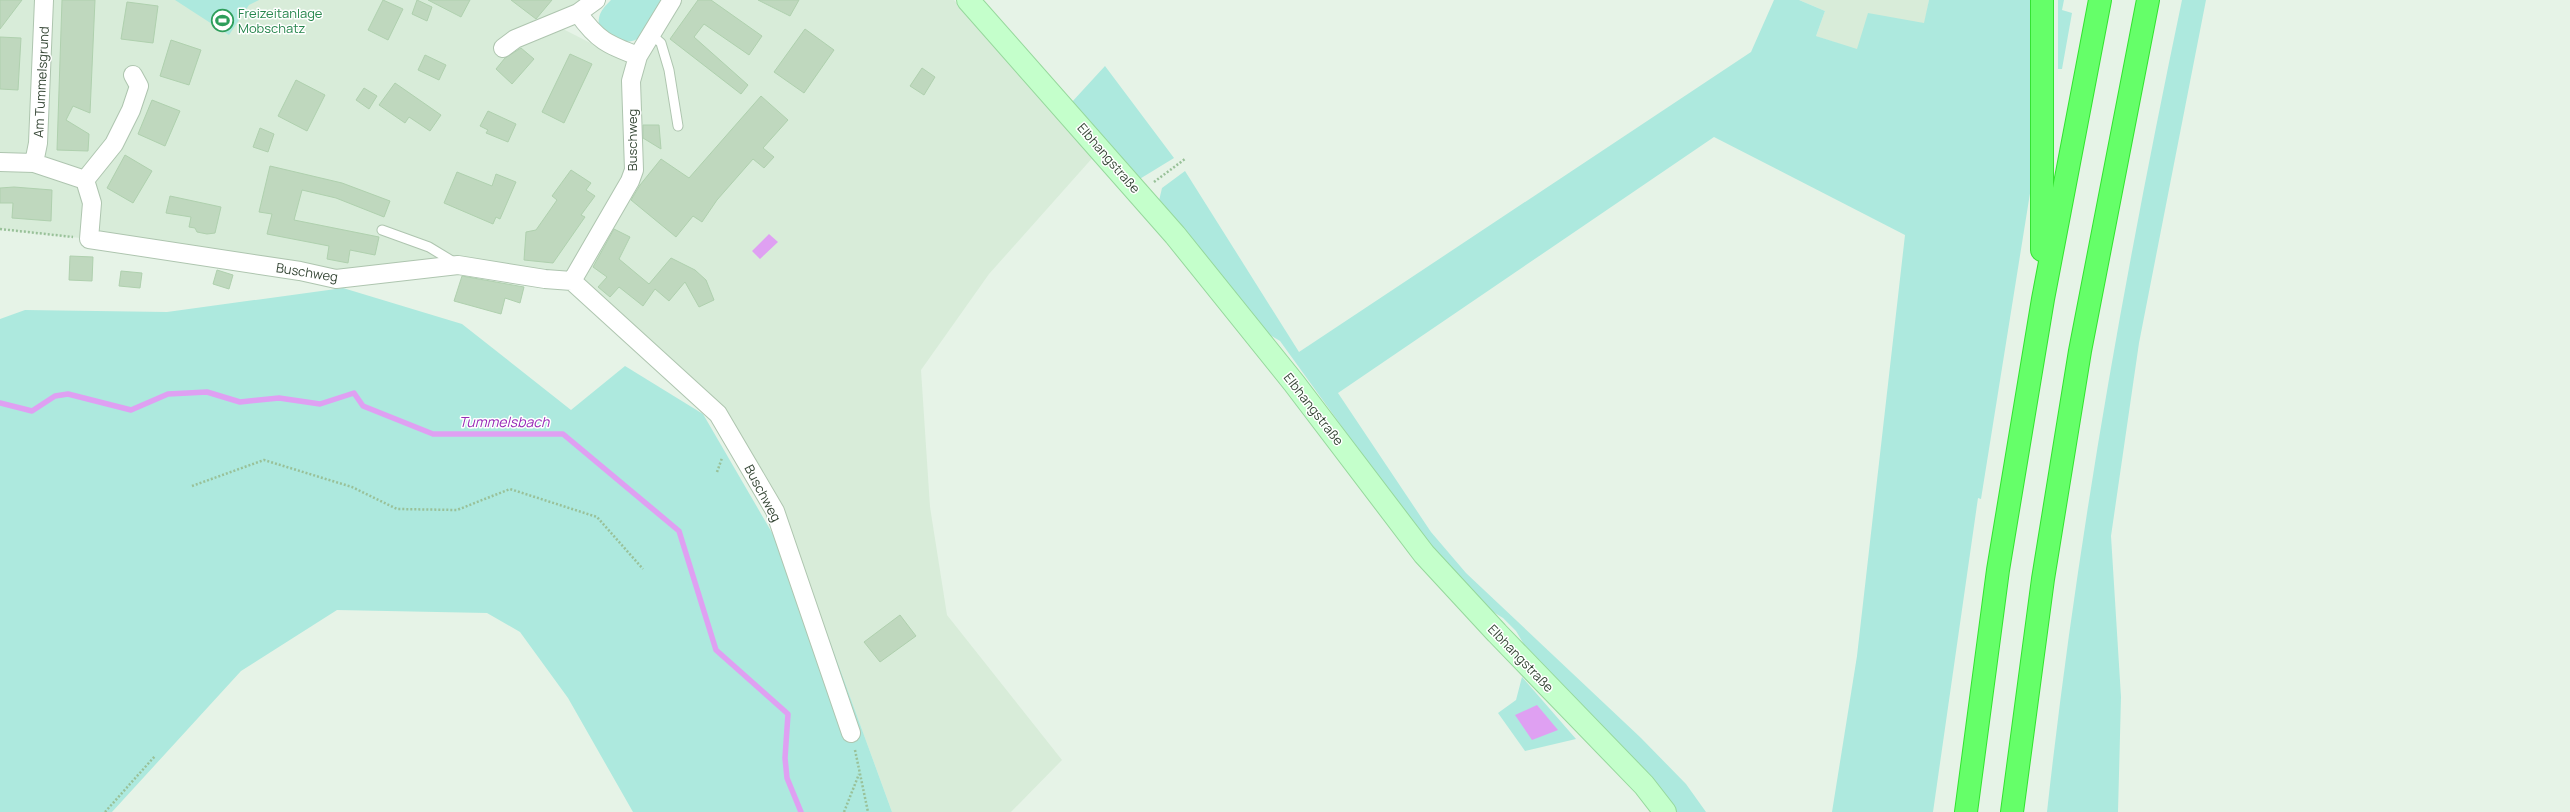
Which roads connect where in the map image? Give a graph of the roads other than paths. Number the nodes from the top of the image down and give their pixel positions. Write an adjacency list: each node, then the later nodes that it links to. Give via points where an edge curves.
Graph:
1 (44, 0): 15 (street, Am Tummelsgrund, via 38,143)
2 (596, 0): 8 (street)
3 (672, 0): 9 (street, Buschweg)
4 (968, 0): 22 (street, Elbhangstraße, via 1139,193 1294,383 1424,554 1644,786)
5 (2042, 0): 20 (highway)
6 (2100, 0): 20 (highway)
7 (2148, 0): 24 (highway, via 2080,351 2043,579)
8 (578, 13): 10 (street, via 514,39); 11 (street, via 596,37 609,46)
9 (652, 35): 11 (street, Buschweg); 13 (lane, via 661,43 669,70)
10 (503, 48)
11 (638, 56): 19 (street, Buschweg, via 631,82 634,170 622,196)
12 (133, 75): 16 (street, via 139,86 131,110 114,144)
13 (678, 126)
14 (0, 162): 15 (street)
15 (34, 163): 16 (street)
16 (85, 180): 18 (street, Buschweg, via 92,203 89,239 336,279)
17 (382, 230): 18 (lane, via 429,247)
18 (458, 265): 19 (street, Buschweg)
19 (572, 281): 21 (street, Buschweg, via 718,414 775,511)
20 (2043, 299): 23 (highway, via 1998,570)
21 (851, 733)
22 (1665, 812)
23 (1966, 812)
24 (2012, 812)

